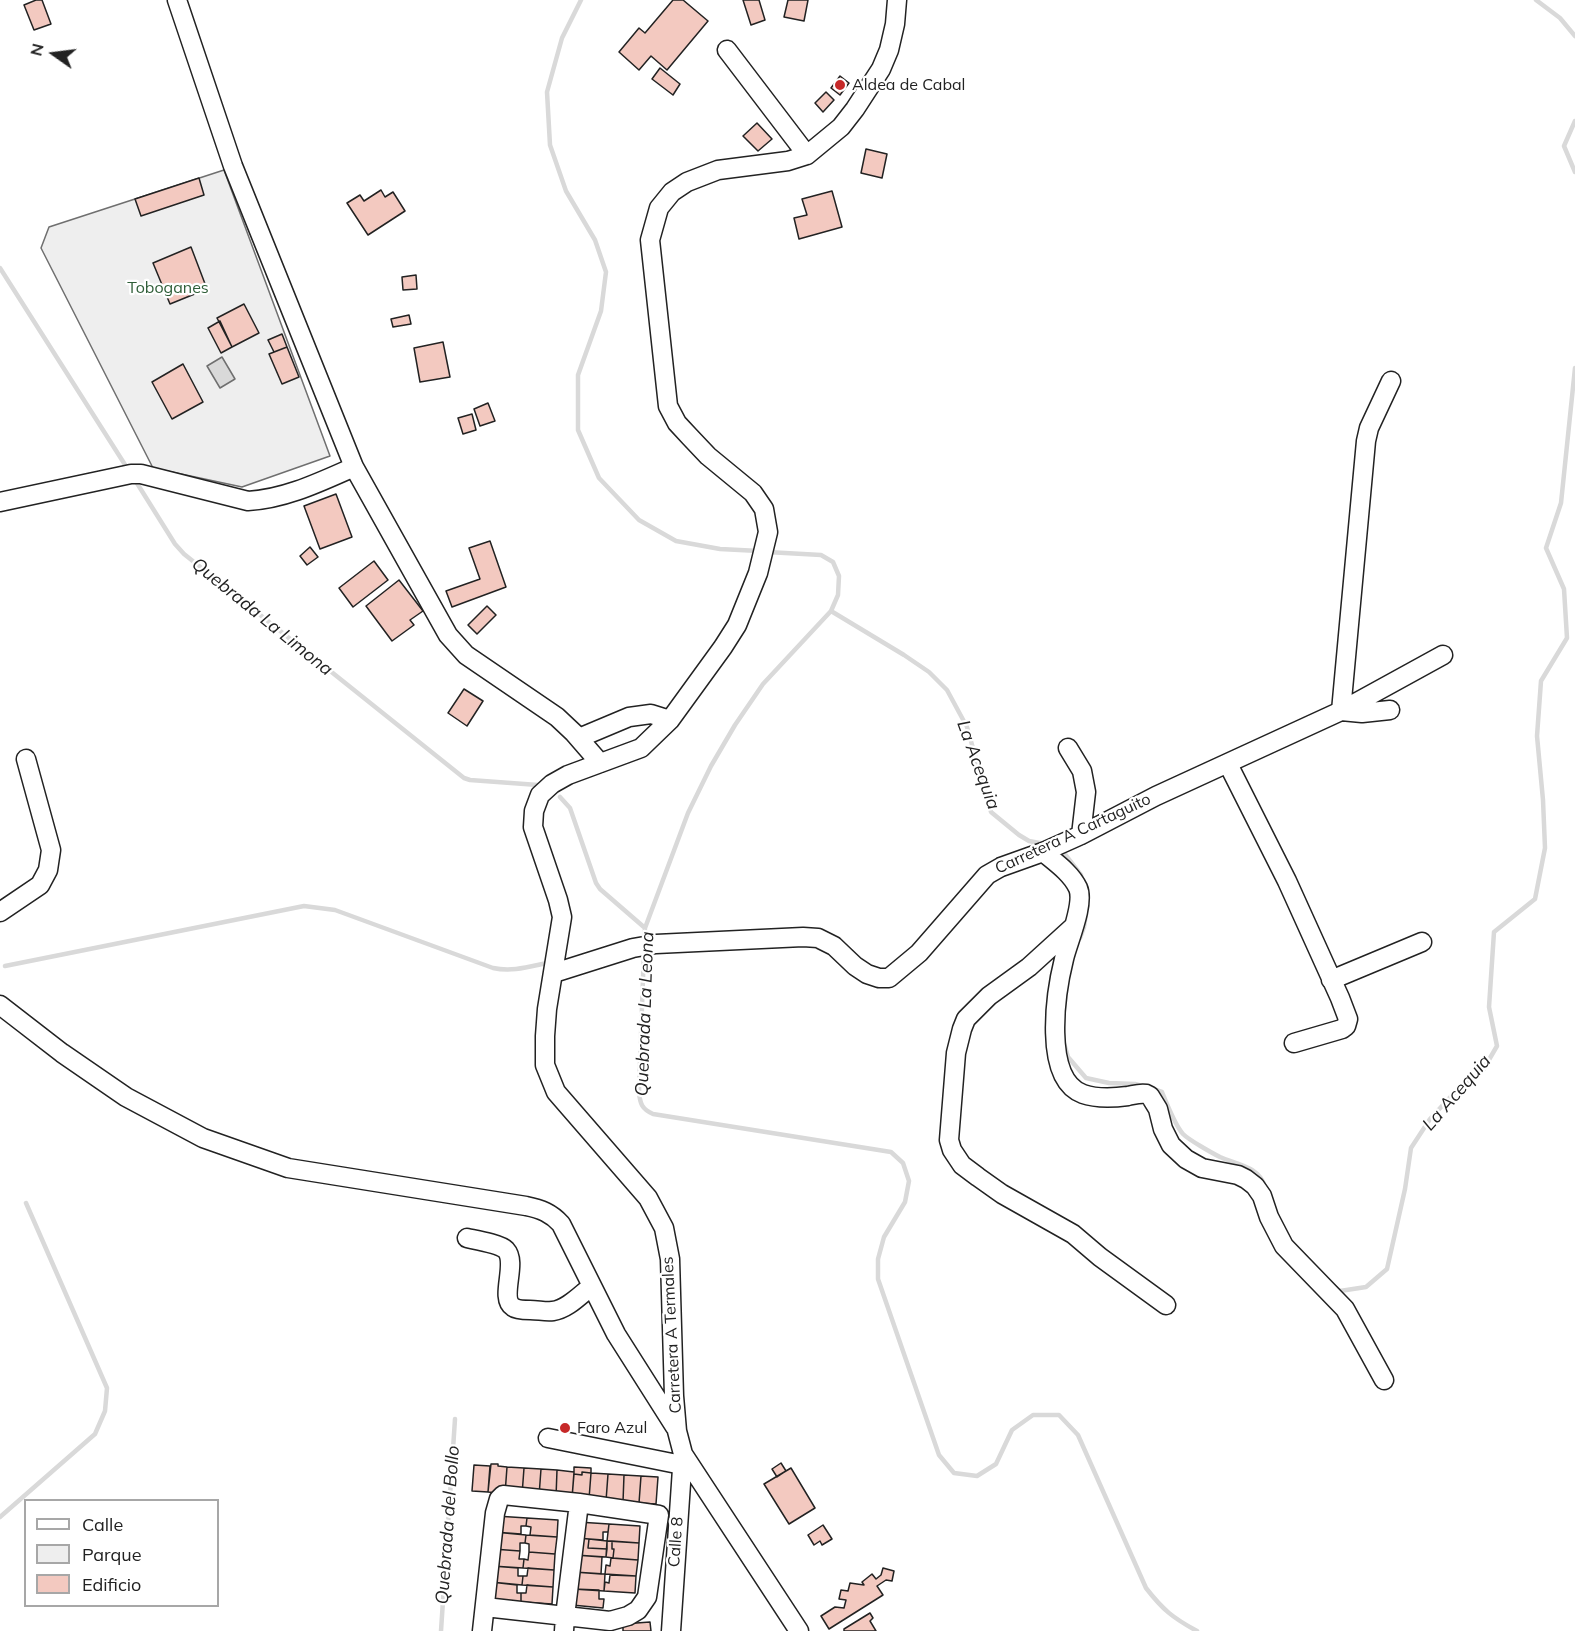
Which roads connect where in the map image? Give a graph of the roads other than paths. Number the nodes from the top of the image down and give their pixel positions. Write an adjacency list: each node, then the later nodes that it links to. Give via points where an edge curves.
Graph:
1 (177, 0): 6 (street, via 232,166)
2 (897, 0): 4 (street, via 896,24 881,69 841,127)
3 (727, 50): 4 (street)
4 (807, 155): 11 (street, Carretera A Termales, via 718,170 687,182 659,208 650,240 668,406 677,423 708,456 753,494 764,509 768,532 758,573 736,626)
5 (1390, 381): 10 (street, via 1366,441)
6 (354, 468): 7 (street, via 265,500 248,501 130,474); 12 (street, via 448,635 466,655 557,717)
7 (0, 502)
8 (1443, 655): 10 (street, Carretera A Cartaguito)
9 (1390, 710): 10 (street)
10 (1341, 711): 16 (street, Carretera A Cartaguito)
11 (670, 720): 12 (street, via 651,714 629,717); 15 (street, Carretera A Termales, via 641,748)
12 (579, 738): 15 (street)
13 (1068, 748): 17 (street, via 1082,771 1086,792)
14 (26, 759): 19 (street, via 51,850 48,870 40,885)
15 (600, 763): 22 (street, Carretera A Termales, via 552,784 540,795 534,811 533,827 562,917)
16 (1228, 764): 17 (street, Carretera A Cartaguito); 23 (street)
17 (1081, 835): 18 (street, Carretera A Cartaguito)
18 (1043, 852): 20 (street, via 1063,868 1078,889); 22 (street, Carretera A Cartaguito, via 987,875 919,954 889,978 867,974 834,946 818,938 803,937 656,944)
19 (0, 912)
20 (1075, 926): 28 (street, via 966,1019 956,1053 949,1140 962,1165 1002,1194 1073,1234); 29 (street, via 1064,959 1055,1015 1056,1055 1066,1081 1081,1093 1102,1098 1150,1096 1163,1129 1186,1160 1202,1168 1238,1175 1255,1186 1284,1246 1345,1309)
21 (1422, 942): 23 (street)
22 (554, 973): 30 (street, Carretera A Termales, via 545,1027 545,1065 556,1092 648,1198 664,1228 670,1259)
23 (1331, 980): 25 (street, via 1348,1019 1346,1026)
24 (0, 1005): 27 (street, via 126,1097 203,1138 288,1168 540,1208 561,1224)
25 (1294, 1043)
26 (466, 1238): 27 (street, via 508,1252 508,1298 514,1309 558,1310)
27 (592, 1286): 30 (street, via 616,1334)
28 (1166, 1305)
29 (1384, 1380)
30 (677, 1431): 32 (street, Carretera A Termales)
31 (548, 1438): 32 (street)
32 (682, 1459): 37 (street, Calle 8); 38 (street, Carretera A Termales)
33 (579, 1503): 34 (street, via 505,1494 500,1497); 35 (street); 35 (street, via 659,1515 647,1597 638,1610 610,1621)
34 (485, 1607): 35 (street); 36 (street)
35 (564, 1624)
36 (482, 1631)
37 (671, 1631)
38 (799, 1631)

